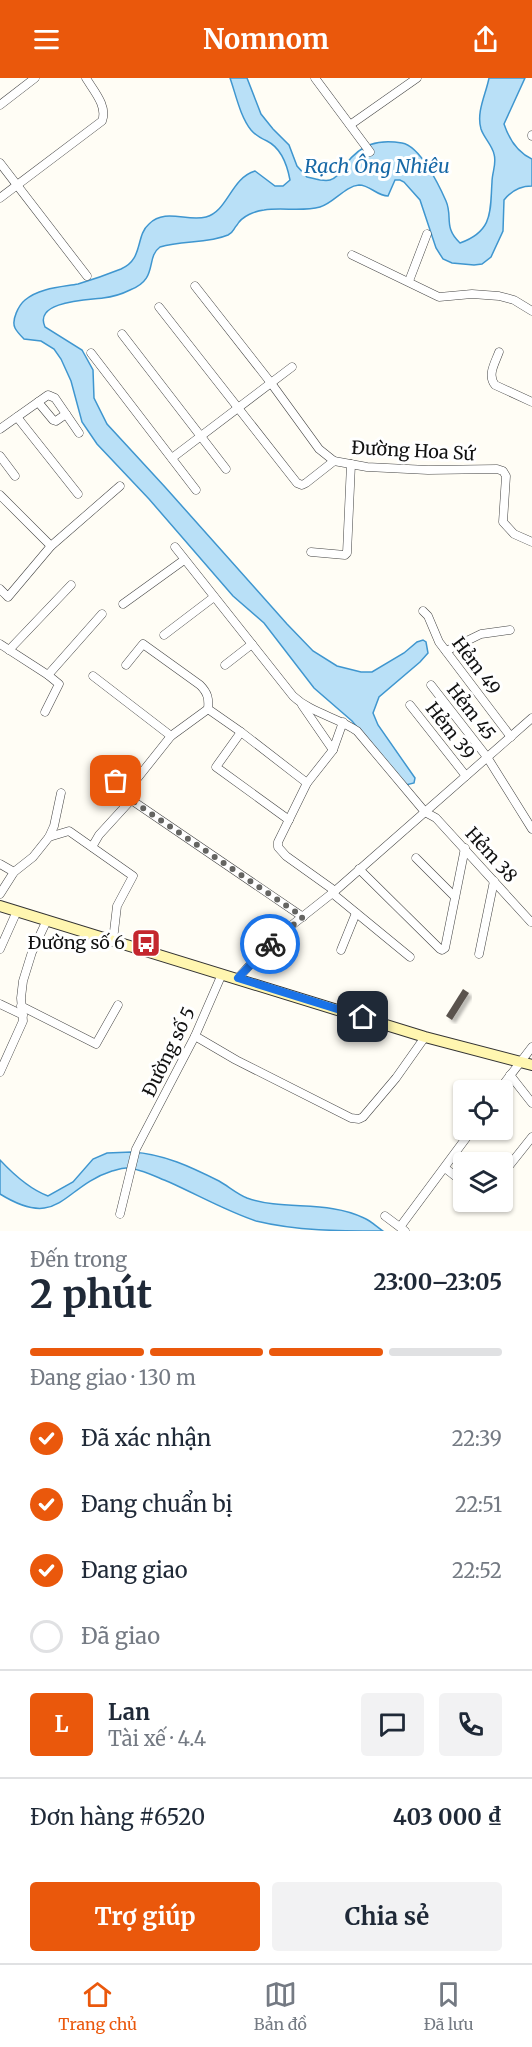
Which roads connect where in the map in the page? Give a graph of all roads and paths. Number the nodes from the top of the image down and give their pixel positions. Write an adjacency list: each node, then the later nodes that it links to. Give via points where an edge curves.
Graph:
1 (35, 78): 5 (street)
2 (86, 78): 9 (street, via 102,106 102,121)
3 (417, 78): 6 (street)
4 (319, 79): 6 (street)
5 (0, 105)
6 (350, 125): 7 (street)
7 (370, 152)
8 (0, 163): 9 (street)
9 (17, 185): 10 (street); 13 (street)
10 (0, 198)
11 (427, 234): 14 (street)
12 (352, 255): 14 (street)
13 (87, 276)
14 (409, 281): 17 (street, via 439,297 499,296)
15 (195, 286): 22 (street, Đường Hoa Sứ)
16 (159, 307): 25 (street)
17 (532, 311)
18 (122, 334): 30 (street)
19 (499, 352): 24 (street, via 492,381)
20 (91, 353): 32 (street)
21 (292, 367): 22 (street)
22 (271, 383): 25 (street); 33 (street, Đường Hoa Sứ, via 319,449)
23 (38, 402): 26 (street, via 53,420); 26 (street, via 52,395); 27 (street)
24 (532, 402)
25 (238, 408): 30 (street); 33 (street, via 297,483 306,483)
26 (66, 414): 29 (street)
27 (17, 417): 28 (street); 39 (street)
28 (0, 429)
29 (78, 432)
30 (202, 436): 32 (street); 35 (street)
31 (0, 456): 36 (street)
32 (172, 458): 38 (street)
33 (334, 461): 34 (street, Đường Hoa Sứ)
34 (351, 464): 41 (street, Đường Hoa Sứ, via 503,471 503,522 514,534); 44 (street, via 347,554)
35 (226, 469)
36 (15, 476)
37 (120, 486): 42 (street)
38 (196, 490)
39 (78, 494)
40 (0, 495): 42 (street)
41 (532, 542)
42 (51, 546): 47 (street, via 8,597)
43 (175, 546): 45 (street)
44 (311, 552)
45 (184, 560): 48 (street); 49 (street)
46 (71, 585): 56 (street)
47 (0, 589)
48 (214, 597): 53 (street); 55 (street)
49 (123, 604)
50 (423, 611): 57 (street, Hẻm 49)
51 (102, 614): 60 (street)
52 (510, 630): 57 (street, via 481,634)
53 (164, 634)
54 (0, 644): 56 (street)
55 (252, 644): 59 (street); 63 (street)
56 (9, 650): 60 (street)
57 (446, 651): 71 (street, Hẻm 49)
58 (126, 665): 65 (street, via 142,644 200,686 209,699)
59 (225, 665)
60 (48, 675): 66 (street, via 59,684)
61 (93, 676): 70 (street)
62 (431, 685): 73 (street, Hẻm 45)
63 (302, 705): 68 (street, Hẻm 38); 72 (street)
64 (410, 705): 75 (street, Hẻm 39)
65 (208, 709): 69 (street); 70 (street)
66 (45, 712)
67 (532, 718): 71 (street)
68 (343, 722): 72 (street); 80 (street, Hẻm 38, via 357,731)
69 (241, 732): 76 (street); 81 (street, via 216,766)
70 (171, 736): 78 (street)
71 (511, 736): 73 (street)
72 (333, 750): 76 (street)
73 (487, 757): 75 (street); 82 (street, Hẻm 45)
74 (104, 770): 78 (street)
75 (466, 776): 80 (street)
76 (307, 783): 81 (street)
77 (61, 793): 83 (street)
78 (126, 793): 79 (street)
79 (131, 800): 84 (street); 97 (street)
80 (425, 812): 85 (street, Hẻm 38); 88 (street)
81 (289, 820): 91 (street, via 278,847)
82 (532, 829)
83 (49, 837): 84 (street, via 69,831); 89 (street)
84 (92, 847): 100 (street, via 133,876 117,906)
85 (465, 848): 90 (street, Hẻm 38); 93 (street)
86 (416, 858): 93 (street)
87 (0, 864): 89 (street)
88 (359, 868): 91 (street); 93 (street, via 440,949 445,948)
89 (14, 872): 92 (street)
90 (494, 881): 99 (street, Hẻm 38); 103 (street)
91 (333, 892): 96 (street); 97 (street)
92 (0, 894)
93 (455, 897)
94 (0, 906): 95 (main road)
95 (17, 911): 98 (main road); 101 (street)
96 (356, 913): 102 (street); 104 (street)
97 (303, 917): 106 (street, via 273,940)
98 (47, 920): 100 (main road); 109 (street, via 26,971)
99 (531, 922)
100 (113, 940): 105 (main road)
101 (0, 949)
102 (341, 950)
103 (478, 954)
104 (411, 957)
105 (222, 974): 106 (main road); 111 (street, Đường số 5)
106 (238, 978): 112 (main road)
107 (0, 1004): 110 (street)
108 (118, 1005): 109 (street, via 96,1044)
109 (21, 1006): 110 (street)
110 (23, 1016): 116 (street)
111 (195, 1036): 112 (street, via 359,1119 396,1078); 125 (street, Đường số 5, via 138,1146)
112 (425, 1037): 114 (main road)
113 (532, 1047): 114 (street)
114 (519, 1062): 115 (main road); 117 (street)
115 (532, 1065)
116 (0, 1072)
117 (510, 1075): 118 (street); 119 (street)
118 (506, 1080)
119 (532, 1103)
120 (532, 1137): 122 (street)
121 (465, 1140): 123 (street)
122 (513, 1161)
123 (445, 1168): 124 (street); 127 (street)
124 (453, 1174)
125 (120, 1214)
126 (385, 1216): 127 (street)
127 (403, 1229)

